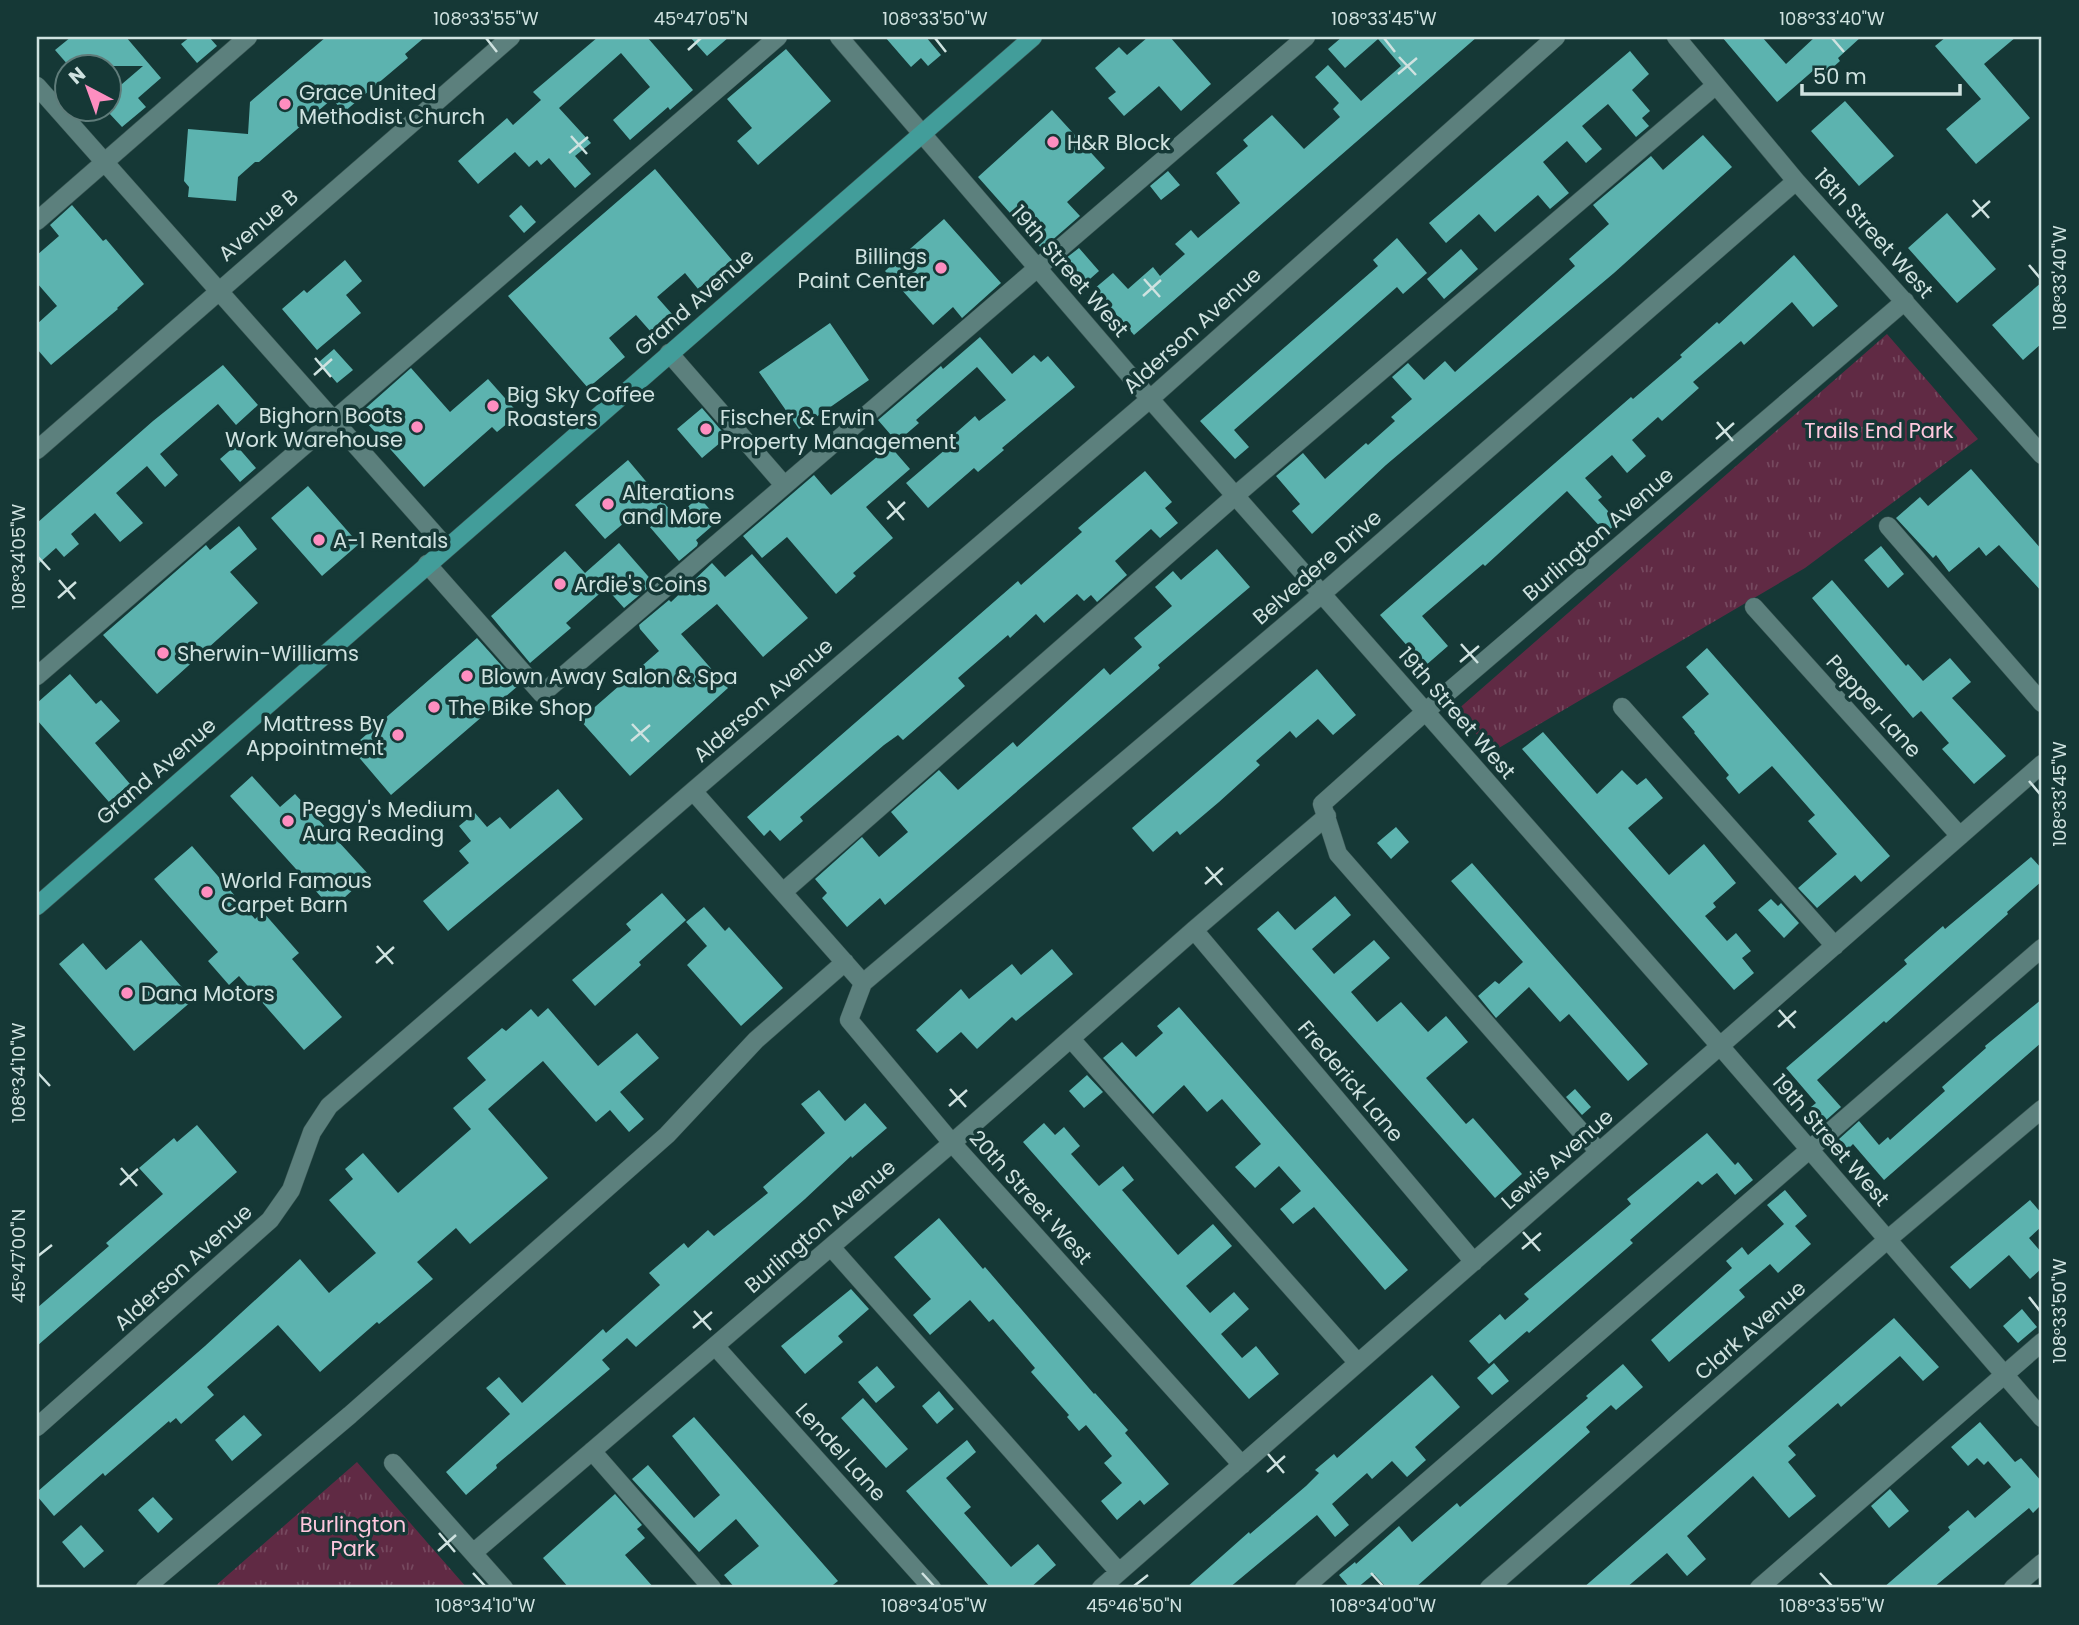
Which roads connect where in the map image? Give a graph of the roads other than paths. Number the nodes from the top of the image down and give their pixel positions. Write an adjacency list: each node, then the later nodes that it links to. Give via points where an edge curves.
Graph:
1 (248, 37): 12 (street)
2 (512, 37): 16 (street, Avenue B)
3 (778, 37): 20 (street)
4 (839, 37): 11 (street, 19th Street West)
5 (1033, 37): 11 (main road, Grand Avenue)
6 (1306, 37): 15 (street)
7 (1556, 37): 19 (street, Alderson Avenue)
8 (1676, 37): 9 (street, 18th Street West)
9 (1716, 85): 13 (street, 18th Street West); 24 (street)
10 (37, 86): 12 (street)
11 (922, 134): 15 (street, 19th Street West); 18 (main road, Grand Avenue)
12 (104, 162): 14 (street); 16 (street)
13 (1796, 181): 17 (street, 18th Street West); 28 (street, Belvedere Drive)
14 (37, 221)
15 (1037, 268): 19 (street, 19th Street West); 23 (street)
16 (219, 290): 20 (street); 21 (street, Avenue B)
17 (1905, 301): 22 (street, 18th Street West); 33 (street, Burlington Avenue)
18 (669, 353): 23 (street); 26 (main road, Grand Avenue)
19 (1150, 399): 24 (street, 19th Street West); 35 (street, Alderson Avenue)
20 (334, 419): 26 (street); 30 (street)
21 (37, 450)
22 (2042, 455)
23 (785, 485): 27 (street, via 542,694)
24 (1236, 495): 28 (street, 19th Street West); 38 (street)
25 (1888, 526): 31 (street)
26 (446, 547): 27 (main road, Grand Avenue)
27 (427, 564): 39 (main road, Grand Avenue)
28 (1322, 593): 33 (street, 19th Street West); 44 (street, Belvedere Drive)
29 (1754, 607): 37 (street, Pepper Lane)
30 (37, 676)
31 (2042, 703)
32 (1622, 708): 41 (street)
33 (1426, 711): 36 (street, Burlington Avenue); 46 (street, 19th Street West)
34 (2042, 764): 37 (street, Lewis Avenue)
35 (693, 791): 38 (street); 59 (street, Alderson Avenue, via 330,1106 313,1132 291,1190 270,1220)
36 (1324, 810): 40 (street, Burlington Avenue); 50 (street, via 1338,854)
37 (1961, 836): 41 (street, Lewis Avenue)
38 (783, 892): 43 (street)
39 (37, 906)
40 (1194, 930): 45 (street, Burlington Avenue); 53 (street, Frederick Lane)
41 (1835, 946): 46 (street, Lewis Avenue)
42 (2042, 948): 49 (street)
43 (845, 962): 44 (street); 66 (street, via 756,1040 656,1144 350,1415)
44 (863, 983): 48 (street, 20th Street West, via 849,1020)
45 (1070, 1039): 48 (street, Burlington Avenue); 56 (street)
46 (1720, 1046): 49 (street, 19th Street West); 50 (street, Lewis Avenue)
47 (2042, 1109): 51 (street, Clark Avenue)
48 (952, 1143): 52 (street, Burlington Avenue); 62 (street, 20th Street West)
49 (1810, 1151): 51 (street, 19th Street West); 71 (street)
50 (1599, 1152): 53 (street, Lewis Avenue)
51 (1887, 1240): 57 (street, 19th Street West); 72 (street, Clark Avenue)
52 (831, 1247): 55 (street, Burlington Avenue); 65 (street)
53 (1474, 1262): 56 (street, Lewis Avenue)
54 (2042, 1342): 57 (street)
55 (715, 1346): 60 (street, Burlington Avenue); 69 (street, Lendel Lane)
56 (1358, 1363): 62 (street, Lewis Avenue)
57 (2005, 1375): 58 (street, 19th Street West); 73 (street)
58 (2042, 1418)
59 (37, 1427)
60 (592, 1451): 63 (street, Burlington Avenue); 68 (street)
61 (393, 1463): 63 (street)
62 (1242, 1465): 65 (street, Lewis Avenue)
63 (473, 1553): 67 (street)
64 (2042, 1563): 74 (street)
65 (1119, 1572): 70 (street, Lewis Avenue)
66 (145, 1588)
67 (503, 1588)
68 (712, 1588)
69 (932, 1588)
70 (1101, 1588)
71 (1304, 1588)
72 (1489, 1588)
73 (1759, 1588)
74 (2013, 1588)

